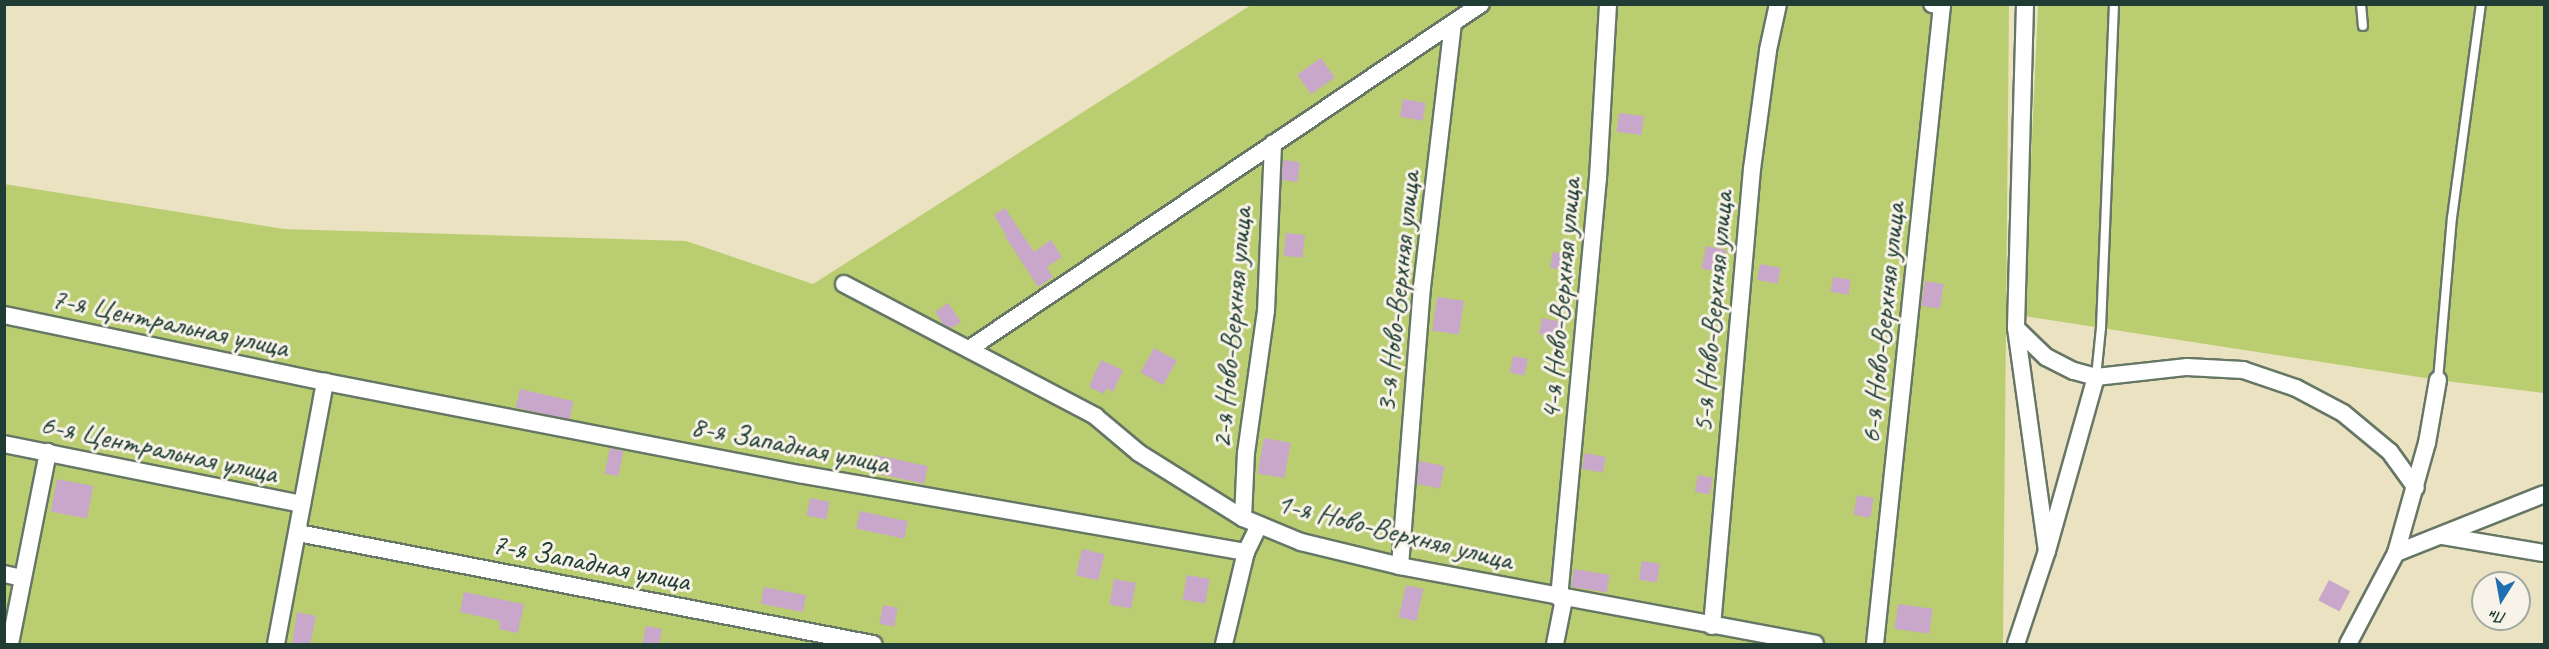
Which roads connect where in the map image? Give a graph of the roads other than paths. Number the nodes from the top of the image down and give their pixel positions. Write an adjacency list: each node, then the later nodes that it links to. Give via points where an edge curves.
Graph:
1 (1481, 4): 9 (street)
2 (1608, 4): 34 (street, 4-я Ново-Верхняя улица, via 1598,178)
3 (1778, 4): 35 (street, 5-я Ново-Верхняя улица, via 1752,169)
4 (2025, 4): 14 (street)
5 (2114, 4): 16 (lane)
6 (2361, 4): 10 (lane)
7 (2481, 4): 17 (lane, via 2452,218)
8 (1937, 5): 42 (street, 6-я Ново-Верхняя улица)
9 (1453, 24): 11 (street); 31 (street, 3-я Ново-Верхняя улица, via 1422,287)
10 (2363, 26)
11 (1273, 143): 15 (street); 24 (street, 2-я Ново-Верхняя улица, via 1266,311 1246,453)
12 (844, 284): 15 (street, 1-я Ново-Верхняя улица)
13 (4, 315): 18 (street, 7-я Центральная улица)
14 (2016, 328): 16 (street, via 2046,357); 27 (street)
15 (969, 349): 24 (street, 1-я Ново-Верхняя улица, via 1095,416 1139,453)
16 (2096, 377): 21 (street, via 2187,367 2243,370 2296,388 2343,413 2390,452); 27 (street)
17 (2438, 380): 21 (street)
18 (325, 382): 23 (street); 28 (street, 8-я Западная улица, via 799,474)
19 (4, 444): 20 (street, 6-я Центральная улица)
20 (48, 452): 23 (street, 6-я Центральная улица); 33 (street)
21 (2416, 488): 29 (street)
22 (2544, 494): 26 (street)
23 (302, 504): 25 (street)
24 (1251, 521): 28 (street); 31 (street, 1-я Ново-Верхняя улица, via 1301,542)
25 (298, 533): 37 (street); 38 (street, 7-я Западная улица)
26 (2442, 536): 29 (street); 30 (street)
27 (2047, 550): 43 (street)
28 (1246, 552): 39 (street)
29 (2396, 553): 44 (street)
30 (2544, 553)
31 (1400, 567): 34 (street, 1-я Ново-Верхняя улица)
32 (4, 574): 33 (street)
33 (23, 578): 36 (street)
34 (1561, 598): 35 (street, 1-я Ново-Верхняя улица); 40 (street, 4-я Ново-Верхняя улица)
35 (1712, 626): 41 (street, 1-я Ново-Верхняя улица)
36 (10, 645)
37 (276, 645)
38 (873, 645)
39 (1224, 645)
40 (1555, 645)
41 (1815, 645)
42 (1875, 645)
43 (2016, 645)
44 (2348, 645)

